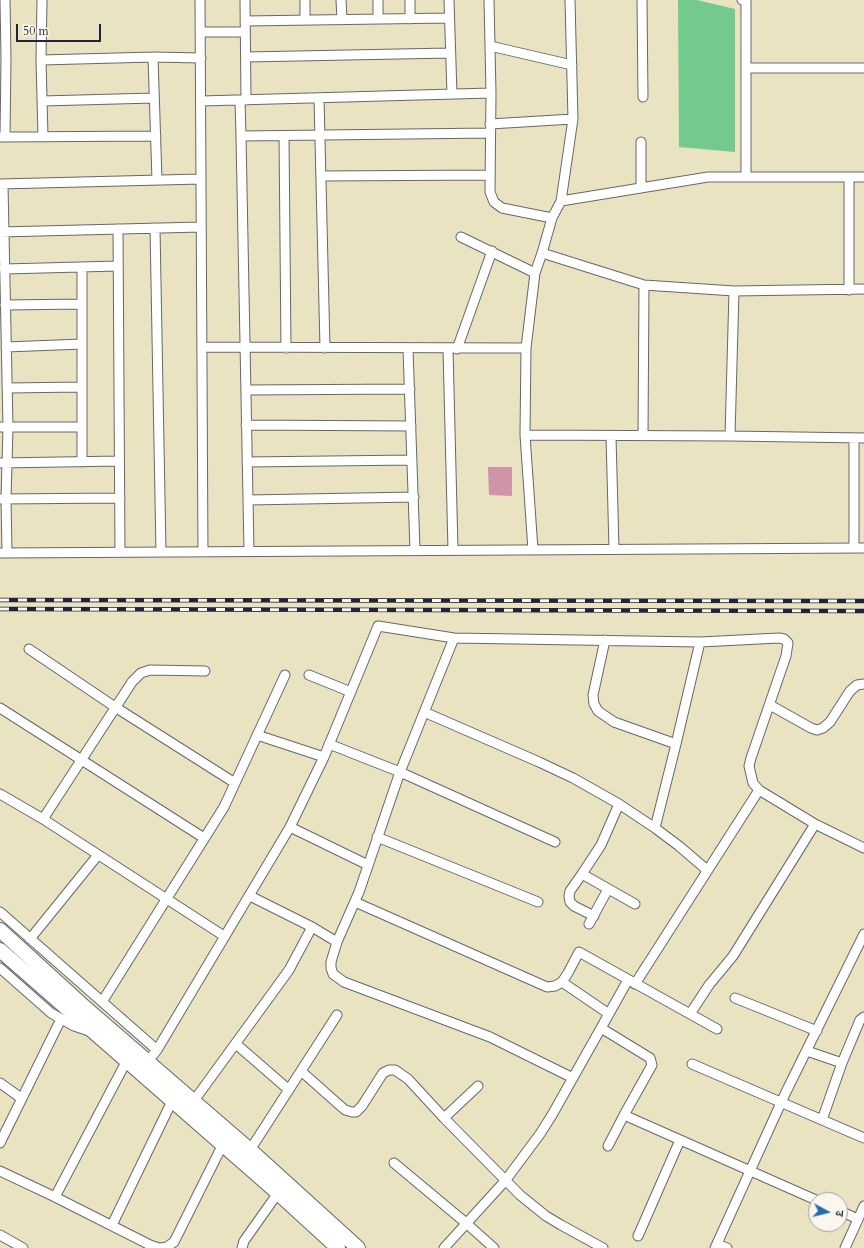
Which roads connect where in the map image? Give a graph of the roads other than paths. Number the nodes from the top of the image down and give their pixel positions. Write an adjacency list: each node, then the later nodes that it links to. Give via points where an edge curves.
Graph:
1 (5, 0): 28 (street)
2 (42, 0): 27 (street)
3 (200, 0): 20 (street)
4 (245, 0): 19 (street)
5 (305, 0): 17 (street)
6 (341, 0): 18 (street)
7 (378, 0): 15 (street)
8 (410, 0): 16 (street)
9 (449, 0): 14 (street)
10 (489, 0): 22 (street)
11 (570, 0): 29 (street)
12 (642, 0): 34 (street)
13 (745, 0): 30 (street)
14 (448, 18): 16 (street); 23 (street)
15 (378, 19): 16 (street); 18 (street)
16 (410, 19)
17 (305, 20): 18 (street); 19 (street)
18 (342, 20)
19 (245, 21): 21 (street)
20 (200, 32): 21 (street); 26 (street)
21 (245, 32): 25 (street)
22 (490, 46): 29 (street); 32 (street)
23 (450, 54): 25 (street); 33 (street)
24 (153, 57): 26 (street); 27 (street); 35 (street)
25 (246, 57): 37 (street)
26 (200, 58): 40 (street)
27 (42, 60): 39 (street)
28 (3, 63): 38 (street)
29 (572, 65): 41 (street)
30 (746, 68): 31 (street); 53 (street)
31 (864, 68)
32 (491, 93): 33 (street); 42 (street)
33 (452, 94): 36 (street)
34 (643, 97)
35 (154, 98): 39 (street); 43 (street)
36 (319, 98): 37 (street); 46 (street)
37 (243, 100): 40 (street); 44 (street)
38 (3, 101): 47 (street)
39 (42, 101): 48 (street)
40 (201, 101): 55 (street)
41 (573, 119): 42 (street); 59 (street)
42 (490, 128): 46 (street); 50 (street)
43 (156, 136): 48 (street); 56 (street)
44 (241, 136): 45 (street); 81 (street)
45 (284, 136): 46 (street); 82 (street)
46 (320, 136): 51 (street)
47 (2, 137): 48 (street)
48 (43, 137)
49 (641, 142): 58 (street)
50 (490, 175): 51 (street); 60 (street, via 490,192 494,202 502,208)
51 (321, 176): 83 (street)
52 (864, 176): 54 (street)
53 (746, 177): 54 (street); 58 (street, via 708,177)
54 (849, 177): 74 (street)
55 (201, 179): 56 (street); 61 (street)
56 (157, 180): 57 (street)
57 (2, 184): 64 (street)
58 (641, 188): 59 (street)
59 (561, 201): 60 (street)
60 (552, 218): 67 (street)
61 (201, 227): 62 (street); 80 (street)
62 (155, 228): 63 (street); 117 (street)
63 (118, 230): 64 (street); 68 (street)
64 (2, 232): 70 (street)
65 (461, 237): 66 (street)
66 (492, 251): 71 (street); 86 (street)
67 (542, 253): 71 (street); 72 (street)
68 (118, 266): 69 (street); 102 (street)
69 (82, 267): 70 (street); 76 (street)
70 (4, 269): 77 (street)
71 (534, 273): 85 (street)
72 (644, 285): 75 (street); 97 (street)
73 (864, 289): 74 (street)
74 (849, 290): 75 (street)
75 (734, 291): 98 (street)
76 (82, 304): 77 (street); 78 (street)
77 (5, 305): 79 (street)
78 (82, 344): 79 (street); 87 (street)
79 (6, 347): 88 (street)
80 (202, 347): 81 (street); 118 (street)
81 (245, 347): 82 (street); 90 (street)
82 (286, 348): 83 (street)
83 (325, 348): 84 (street)
84 (408, 348): 86 (street); 89 (street)
85 (526, 348): 86 (street); 95 (street)
86 (452, 349): 114 (street)
87 (82, 387): 88 (street); 94 (street)
88 (7, 388): 93 (street)
89 (410, 389): 90 (street); 92 (street)
90 (246, 390): 91 (street)
91 (246, 425): 92 (street); 104 (street)
92 (411, 426): 101 (street)
93 (4, 427): 94 (street); 105 (street)
94 (82, 427): 103 (street)
95 (525, 435): 96 (street); 115 (street)
96 (611, 436): 97 (street); 112 (street)
97 (643, 436): 98 (street)
98 (730, 436): 99 (street)
99 (854, 438): 100 (street); 110 (street)
100 (864, 438)
101 (412, 460): 104 (street); 106 (street)
102 (119, 461): 103 (street); 107 (street)
103 (82, 462): 105 (street)
104 (247, 462): 109 (street)
105 (3, 463): 108 (street)
106 (414, 497): 109 (street); 113 (street)
107 (120, 498): 108 (street); 116 (street)
108 (3, 499): 120 (street)
109 (248, 500): 119 (street)
110 (854, 548): 111 (street); 112 (street)
111 (864, 548)
112 (614, 549): 115 (street)
113 (415, 550): 114 (street); 119 (street)
114 (453, 550): 115 (street)
115 (533, 550)
116 (120, 552): 117 (street); 120 (street)
117 (161, 552): 118 (street)
118 (203, 552): 119 (street)
119 (248, 552)
120 (3, 553)
121 (454, 638): 122 (street); 129 (street, via 378,626); 133 (street)
122 (605, 640): 123 (street); 136 (street, via 593,695 598,711 614,722)
123 (700, 642): 130 (street, via 784,639 788,643 786,656); 136 (street)
124 (29, 650): 131 (street)
125 (205, 671): 131 (street, via 150,670 141,673)
126 (285, 675): 134 (street)
127 (309, 675): 129 (street)
128 (864, 684): 130 (street, via 850,691 830,722 817,730)
129 (351, 692): 135 (street)
130 (770, 705): 141 (street, via 749,766 753,783)
131 (115, 707): 138 (street); 140 (street)
132 (0, 708): 138 (street)
133 (424, 712): 139 (street); 143 (street, via 551,767)
134 (257, 735): 137 (street); 140 (street)
135 (329, 744): 137 (street); 139 (street)
136 (676, 744): 147 (street)
137 (324, 757): 146 (street)
138 (81, 760): 144 (street); 149 (street)
139 (400, 772): 148 (street); 150 (street)
140 (235, 783): 149 (street, via 224,807)
141 (759, 790): 145 (street); 154 (street)
142 (0, 794): 144 (street)
143 (619, 804): 147 (street); 155 (street, via 601,845)
144 (43, 819): 152 (street)
145 (815, 824): 151 (street); 176 (street, via 733,956 709,985)
146 (290, 827): 153 (street); 157 (street)
147 (655, 828): 154 (street)
148 (377, 837): 153 (street); 160 (street)
149 (204, 838): 158 (street)
150 (555, 842)
151 (864, 848)
152 (98, 855): 158 (street); 167 (street)
153 (368, 865): 159 (street)
154 (708, 870): 172 (street)
155 (582, 874): 156 (street); 156 (street, via 570,891 570,902 591,920)
156 (608, 889): 161 (street)
157 (250, 896): 163 (street); 166 (street)
158 (165, 898): 166 (street); 174 (street)
159 (355, 902): 168 (street); 171 (street, via 537,984 547,987)
160 (538, 902)
161 (635, 904)
162 (0, 912): 167 (street)
163 (312, 927): 168 (street); 184 (street, via 289,970)
164 (0, 930): 188 (main road)
165 (864, 934): 182 (street)
166 (224, 936): 185 (street)
167 (30, 939): 174 (street)
168 (337, 942): 192 (street, via 331,968 333,974 344,982 490,1037)
169 (0, 950): 183 (main road)
170 (0, 968): 179 (street)
171 (562, 982): 172 (street, via 579,952); 175 (street)
172 (632, 982): 175 (street); 176 (street)
173 (735, 998): 182 (street)
174 (102, 1002): 185 (street)
175 (609, 1014): 180 (street)
176 (690, 1014): 181 (street)
177 (337, 1015): 191 (street)
178 (864, 1017): 189 (street, via 860,1020)
179 (61, 1019): 183 (street); 197 (street)
180 (601, 1028): 192 (street); 200 (street, via 650,1058 652,1065)
181 (717, 1029)
182 (816, 1031): 186 (street)
183 (92, 1032): 187 (main road)
184 (236, 1044): 195 (street); 198 (street)
185 (157, 1050): 188 (street)
186 (807, 1051): 189 (street); 199 (street)
187 (126, 1062): 196 (main road); 215 (street)
188 (147, 1062): 196 (main road)
189 (842, 1063): 202 (street)
190 (692, 1064): 199 (street)
191 (301, 1071): 195 (street); 201 (street, via 345,1110 356,1112 383,1073 395,1070 408,1079)
192 (573, 1078): 212 (street, via 540,1134)
193 (0, 1083): 197 (street)
194 (478, 1086): 201 (street)
195 (289, 1090): 208 (street)
196 (175, 1095): 198 (main road); 206 (main road); 220 (street)
197 (21, 1098): 205 (street)
198 (193, 1102): 208 (main road)
199 (781, 1102): 202 (street); 211 (street)
200 (624, 1115): 204 (street); 207 (street)
201 (444, 1118): 212 (street)
202 (822, 1120): 203 (street)
203 (864, 1138)
204 (680, 1140): 211 (street); 222 (street)
205 (0, 1143)
206 (222, 1146): 213 (main road); 225 (street, via 174,1242)
207 (608, 1146)
208 (250, 1150): 228 (main road)
209 (394, 1164): 219 (street)
210 (0, 1171): 215 (street)
211 (750, 1171): 214 (street); 223 (street)
212 (505, 1181): 219 (street); 231 (street, via 546,1216)
213 (278, 1193): 226 (street, via 244,1241); 227 (main road)
214 (808, 1196)
215 (55, 1197): 220 (street)
216 (864, 1206): 218 (street)
217 (848, 1215): 218 (street)
218 (858, 1219): 233 (street)
219 (466, 1223): 229 (street); 230 (street)
220 (112, 1225): 225 (street)
221 (0, 1236): 224 (street)
222 (638, 1236)
223 (716, 1246): 232 (street)
224 (24, 1248)
225 (160, 1248)
226 (242, 1248)
227 (338, 1248)
228 (358, 1248)
229 (444, 1248)
230 (494, 1248)
231 (603, 1248)
232 (727, 1248)
233 (845, 1248)

